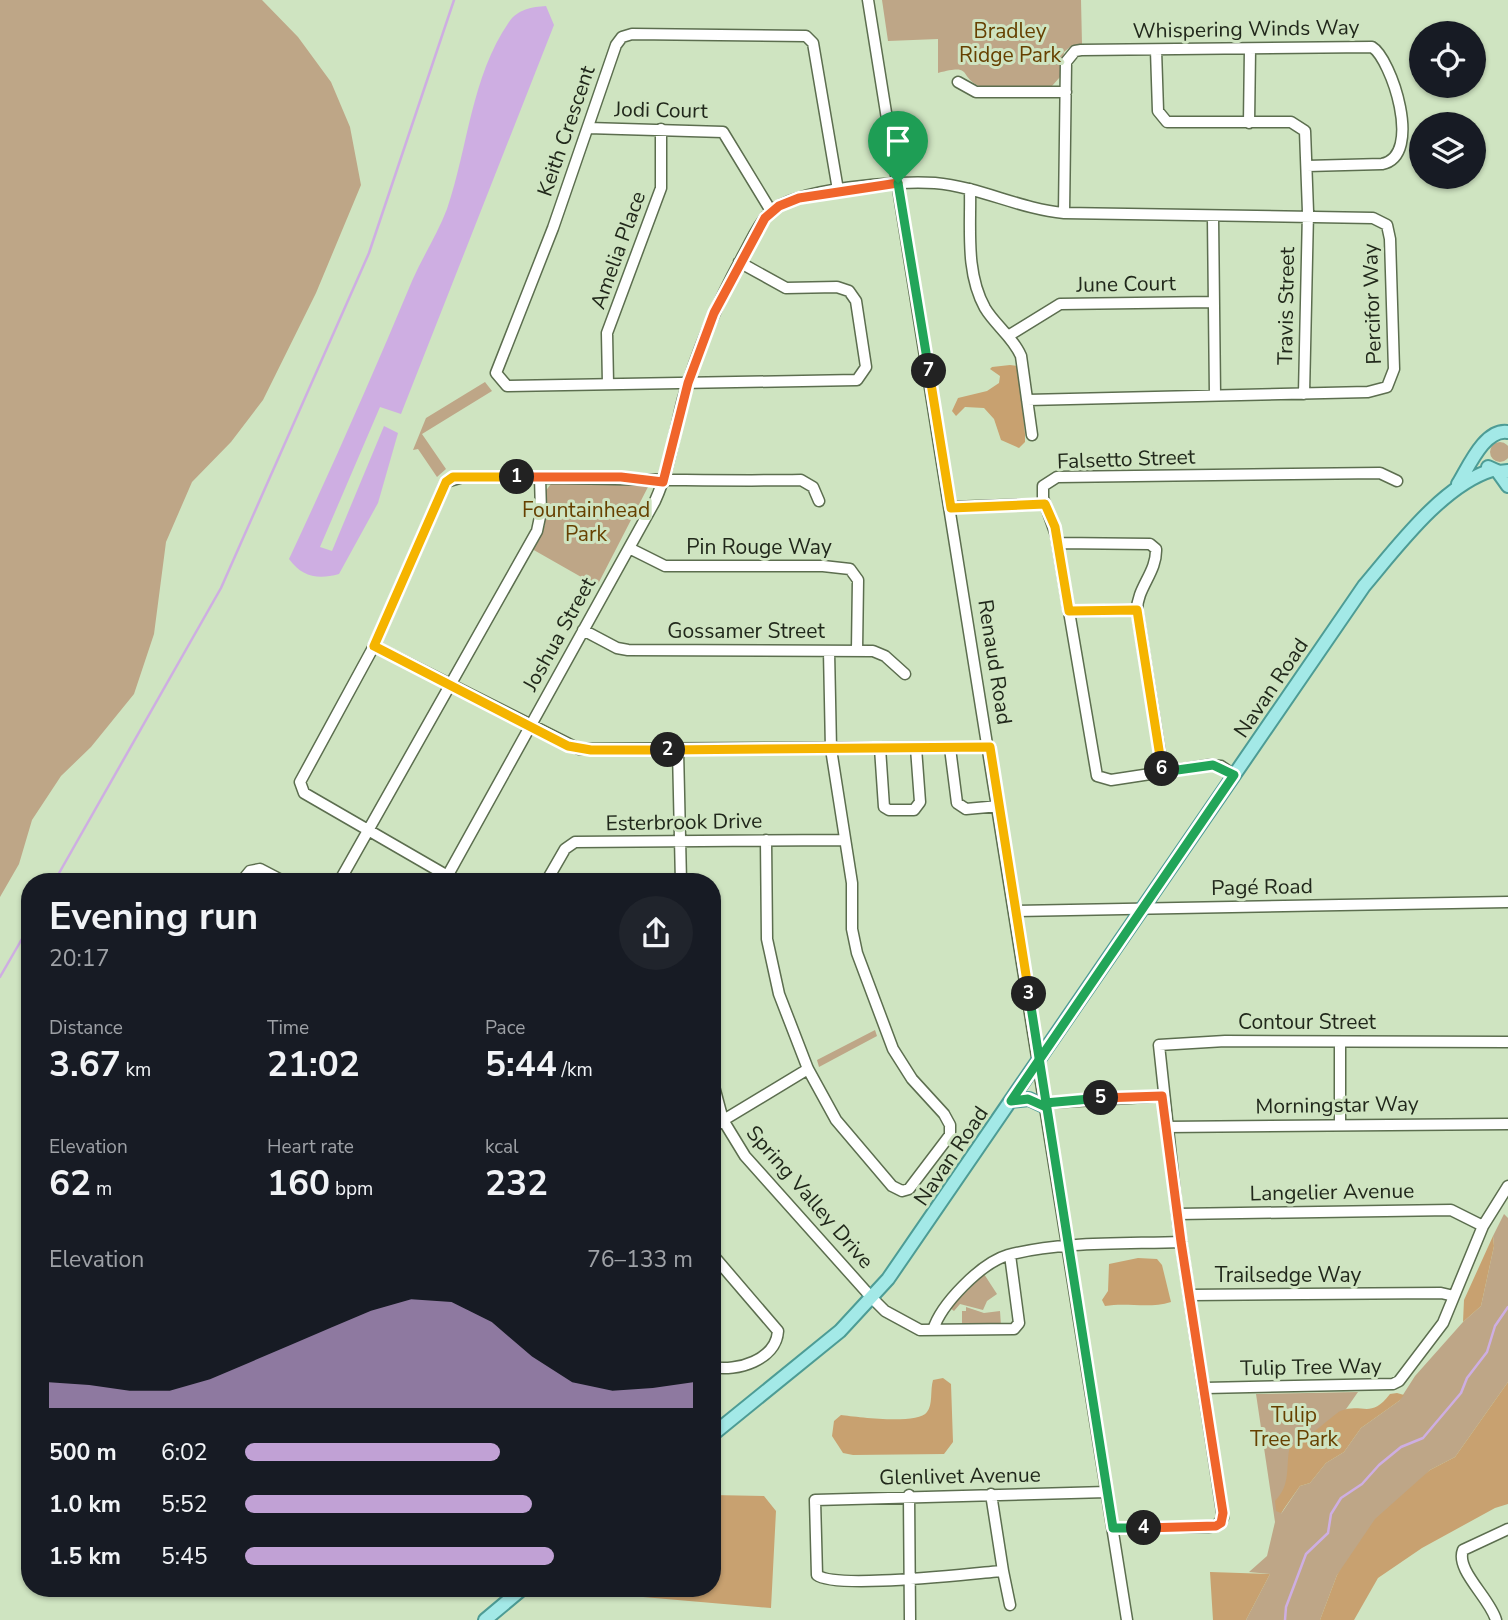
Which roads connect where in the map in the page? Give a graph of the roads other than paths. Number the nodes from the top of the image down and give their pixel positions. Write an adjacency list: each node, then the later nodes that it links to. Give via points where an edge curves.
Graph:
1 (868, 0): 10 (street, Renaud Road)
2 (1250, 49): 3 (street, Whispering Winds Way); 6 (street); 9 (street, Whispering Winds Way, via 1367,47 1382,57 1404,123 1399,154 1382,164)
3 (1156, 50): 5 (street, Whispering Winds Way, via 1074,51 1066,62); 6 (street, via 1157,110 1162,120 1171,124)
4 (958, 82): 5 (street, via 976,92)
5 (1066, 92): 14 (street, Whispering Winds Way)
6 (1249, 122): 9 (street, Travis Street, via 1302,126)
7 (588, 128): 8 (street, Jodi Court); 12 (street, Keith Crescent, via 622,37 806,36 813,43); 21 (street, Keith Crescent, via 496,373 507,386)
8 (661, 129): 13 (street, Jodi Court, via 723,132); 21 (street, Amelia Place, via 661,188 607,333)
9 (1307, 166): 16 (street, Travis Street)
10 (898, 183): 11 (street, Percifor Way); 12 (street); 36 (street, Renaud Road)
11 (970, 189): 14 (street, Percifor Way, via 1028,209); 19 (street, via 972,273 987,311)
12 (838, 190): 13 (street, via 799,198)
13 (771, 211): 17 (street, Joshua Street)
14 (1064, 214): 15 (street, Percifor Way)
15 (1213, 218): 16 (street, Percifor Way); 18 (street)
16 (1307, 218): 22 (street, Travis Street); 22 (street, Percifor Way, via 1373,218 1387,226 1394,369 1391,383 1380,390)
17 (739, 262): 20 (street, Joshua Street, via 720,298); 20 (street, Keith Crescent, via 786,288 849,291 856,301 866,367 863,375 857,380)
18 (1213, 302): 19 (street, June Court, via 1060,304); 23 (street)
19 (1008, 336): 24 (street, via 1020,356)
20 (688, 383): 21 (street, Keith Crescent); 31 (street, Joshua Street)
21 (608, 384)
22 (1304, 394): 23 (street, Percifor Way)
23 (1215, 395): 24 (street, Percifor Way)
24 (1027, 400): 26 (street)
25 (1506, 431): 27 (main road, Navan Road, via 1486,438)
26 (1032, 435)
27 (1482, 447): 28 (main road, via 1482,458); 33 (main road, Navan Road)
28 (1499, 471): 32 (main road); 33 (main road, Navan Road, via 1472,477)
29 (540, 477): 31 (street); 42 (street, via 453,477 446,482); 46 (street, via 537,531)
30 (1396, 481): 35 (street, Falsetto Street, via 1380,473 1057,477 1043,486)
31 (663, 482): 34 (street, via 801,480 813,487); 38 (street, Joshua Street)
32 (1508, 486)
33 (1454, 491): 55 (main road, Navan Road, via 1364,586)
34 (819, 501)
35 (1045, 504): 36 (street); 37 (street)
36 (951, 508): 48 (street, Renaud Road)
37 (1058, 543): 39 (street, via 1153,545 1156,557); 40 (street)
38 (629, 548): 41 (street, Joshua Street); 43 (street, Pin Rouge Way, via 666,566 850,569 858,580)
39 (1137, 610): 40 (street); 54 (street)
40 (1069, 611): 54 (street, via 1096,774 1109,780)
41 (583, 629): 44 (street, Gossamer Street, via 628,650); 47 (street, Joshua Street)
42 (374, 646): 46 (street); 57 (street, via 300,782 304,793)
43 (857, 650): 44 (street, Gossamer Street); 45 (street, Gossamer Street, via 885,656)
44 (830, 651): 52 (street)
45 (905, 674)
46 (450, 684): 47 (street); 57 (street)
47 (530, 726): 53 (street, via 579,749); 65 (street, Joshua Street)
48 (990, 747): 51 (street); 56 (street, Renaud Road)
49 (880, 748): 50 (street); 50 (street, via 884,807 902,811 914,810 920,802); 52 (street)
50 (916, 748): 51 (street)
51 (950, 748): 56 (street, via 957,803 966,809)
52 (831, 749): 53 (street); 60 (street)
53 (678, 750): 58 (street)
54 (1163, 772): 55 (street, via 1213,765)
55 (1234, 775): 69 (main road, Navan Road)
56 (999, 806): 70 (street, Renaud Road)
57 (369, 831): 63 (street); 64 (street)
58 (679, 840): 59 (street, Esterbrook Drive); 66 (street, Esterbrook Drive, via 575,842 565,849); 67 (street)
59 (766, 840): 60 (street, Esterbrook Drive); 74 (street, via 770,957)
60 (844, 840): 74 (street, via 857,953 893,1049 950,1125 950,1135 909,1189 892,1186 836,1120)
61 (249, 873): 62 (street, via 260,869)
62 (268, 873)
63 (344, 873)
64 (438, 873)
65 (454, 873)
66 (551, 873)
67 (681, 873)
68 (1508, 902): 69 (street, Pagé Road)
69 (1144, 908): 70 (street, Pagé Road); 73 (main road, Navan Road)
70 (1016, 911): 73 (street, Renaud Road)
71 (1340, 1042): 72 (street, Contour Street); 75 (street, Contour Street, via 1161,1043); 81 (street)
72 (1508, 1042)
73 (1039, 1059): 76 (main road, Navan Road); 77 (street, Renaud Road)
74 (808, 1069): 79 (street)
75 (1162, 1096): 77 (street, via 1070,1099); 82 (street, Trailsedge Way)
76 (1011, 1101): 77 (main road, via 1028,1099); 91 (main road, Navan Road, via 920,1236)
77 (1046, 1105): 87 (street, Renaud Road)
78 (721, 1113): 79 (street, Spring Valley Drive)
79 (723, 1120): 91 (street, Spring Valley Drive, via 745,1156)
80 (1508, 1124): 81 (street, Morningstar Way)
81 (1340, 1125): 82 (street, Morningstar Way)
82 (1166, 1127): 84 (street, Trailsedge Way)
83 (1508, 1186): 85 (street)
84 (1177, 1214): 85 (street, Langelier Avenue, via 1451,1210); 86 (street, Trailsedge Way)
85 (1483, 1226): 92 (street)
86 (1181, 1242): 87 (street); 90 (street, Trailsedge Way)
87 (1069, 1247): 88 (street); 97 (street, Renaud Road)
88 (1010, 1255): 93 (street, via 962,1287); 93 (street, Spring Valley Drive, via 1018,1326 1009,1331)
89 (721, 1264): 94 (street, via 778,1331 773,1347 754,1362 739,1368)
90 (1190, 1295): 92 (street, Trailsedge Way, via 1441,1293); 95 (street)
91 (871, 1297): 93 (street, Spring Valley Drive, via 913,1328); 96 (main road, Navan Road, via 830,1339)
92 (1454, 1297): 95 (street, Tulip Tree Way, via 1433,1339 1393,1384)
93 (933, 1330)
94 (721, 1367)
95 (1205, 1388): 100 (street, via 1221,1523)
96 (721, 1428)
97 (1107, 1492): 98 (street, Glenlivet Avenue); 100 (street, Renaud Road)
98 (991, 1494): 99 (street, Glenlivet Avenue); 102 (street)
99 (909, 1495): 103 (street); 103 (street, Glenlivet Avenue, via 815,1500 817,1575 831,1581)
100 (1113, 1528): 108 (street, Renaud Road)
101 (1508, 1529): 109 (street, via 1464,1550 1461,1556 1461,1564)
102 (1003, 1571): 103 (street); 105 (street)
103 (910, 1579): 107 (street)
104 (512, 1597): 106 (main road)
105 (1010, 1605)
106 (485, 1620)
107 (910, 1620)
108 (1127, 1620)
109 (1496, 1620)

